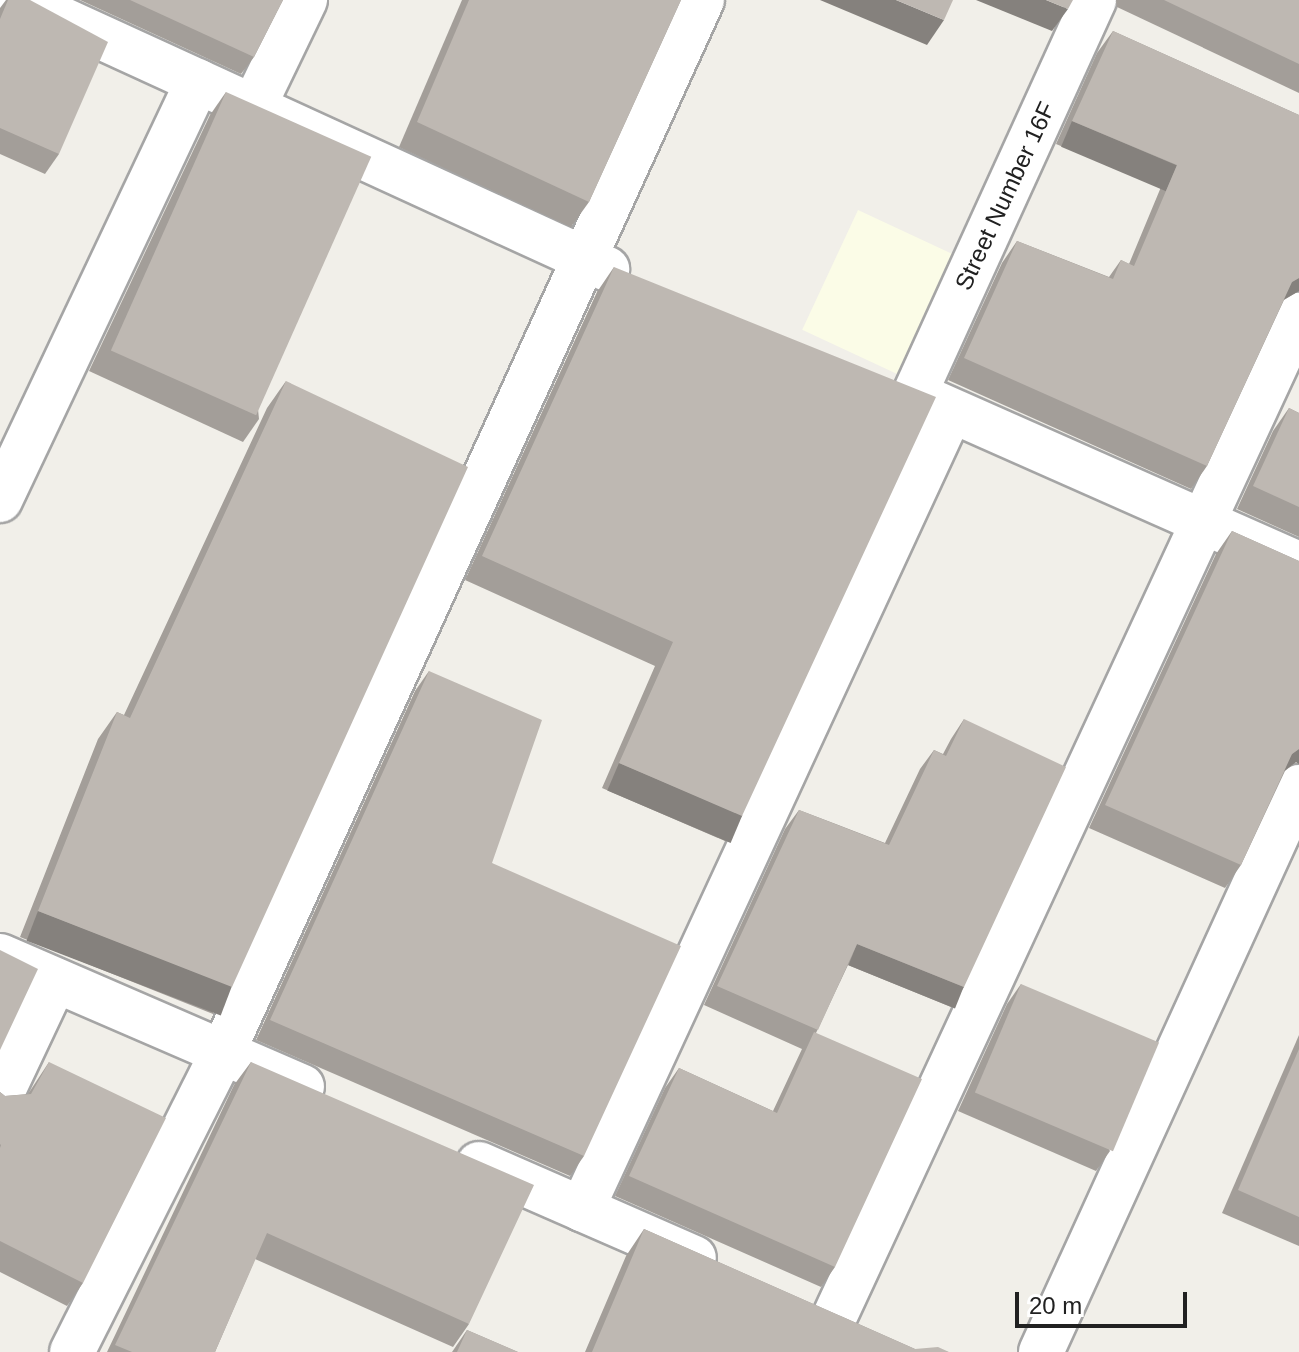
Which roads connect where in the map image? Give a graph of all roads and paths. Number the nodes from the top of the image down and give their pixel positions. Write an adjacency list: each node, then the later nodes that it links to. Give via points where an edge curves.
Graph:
1 (20, 0): 6 (street)
2 (305, 0): 7 (street)
3 (702, 0): 8 (street)
4 (1090, 10): 5 (street); 12 (street, Street Number 16F)
5 (1128, 39)
6 (198, 81): 7 (street); 13 (street)
7 (253, 108): 8 (street)
8 (582, 259): 9 (street); 19 (street)
9 (640, 282)
10 (1299, 315): 14 (street)
11 (872, 375): 12 (street)
12 (932, 403): 14 (street); 23 (street, Street Number 16F)
13 (0, 500)
14 (1200, 520): 15 (street); 25 (street, via 851,1328)
15 (1299, 564)
16 (1299, 787): 27 (street)
17 (0, 956): 18 (street)
18 (55, 980): 19 (street); 20 (street)
19 (223, 1052): 21 (street); 26 (street)
20 (0, 1097)
21 (338, 1102)
22 (439, 1146): 23 (street)
23 (582, 1209): 24 (street)
24 (735, 1277)
25 (791, 1302)
26 (72, 1352)
27 (1041, 1352)

